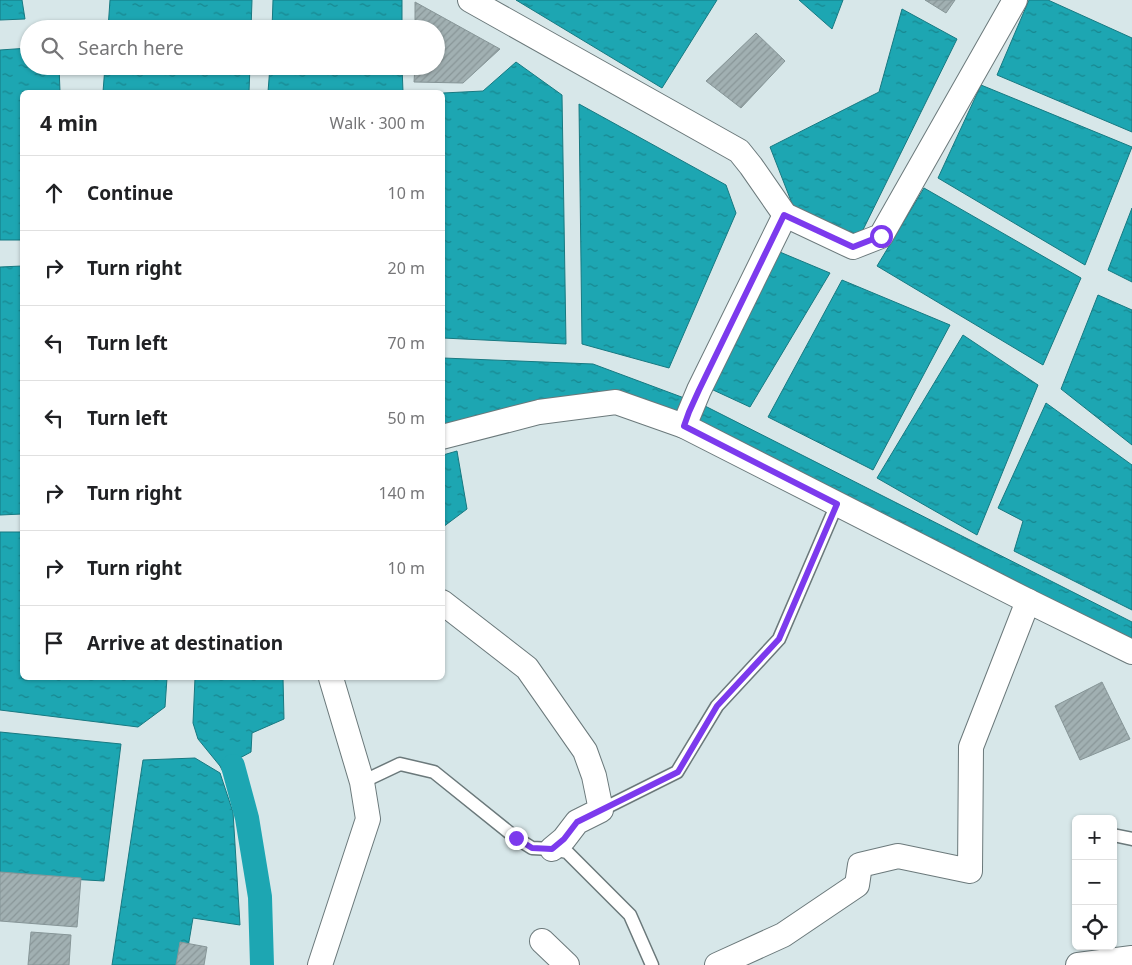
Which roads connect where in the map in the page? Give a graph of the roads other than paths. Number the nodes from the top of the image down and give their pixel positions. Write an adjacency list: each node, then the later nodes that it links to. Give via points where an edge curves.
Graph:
1 (470, 0): 3 (street, via 739,151)
2 (1015, 0): 3 (street, via 881,236 853,247)
3 (784, 215): 4 (street)
4 (687, 419): 5 (street, via 616,402 539,412); 6 (street)
5 (445, 436)
6 (837, 504): 7 (street); 12 (lane, via 779,639 717,706 678,772)
7 (1028, 601): 9 (street); 21 (street, via 971,747 970,871 898,856 860,865 857,885 833,903 783,936)
8 (445, 604): 12 (street, via 527,668 586,751)
9 (1132, 652)
10 (333, 680): 11 (street)
11 (362, 782): 15 (lane, via 400,764 434,772 516,838 532,848); 18 (street, via 368,819)
12 (601, 810): 15 (street, via 577,822)
13 (1117, 836): 14 (lane)
14 (1132, 839)
15 (552, 849): 20 (lane, via 567,852 630,915)
16 (542, 941): 19 (street)
17 (1132, 958): 22 (street)
18 (320, 965)
19 (566, 965)
20 (652, 965)
21 (717, 965)
22 (1078, 965)

